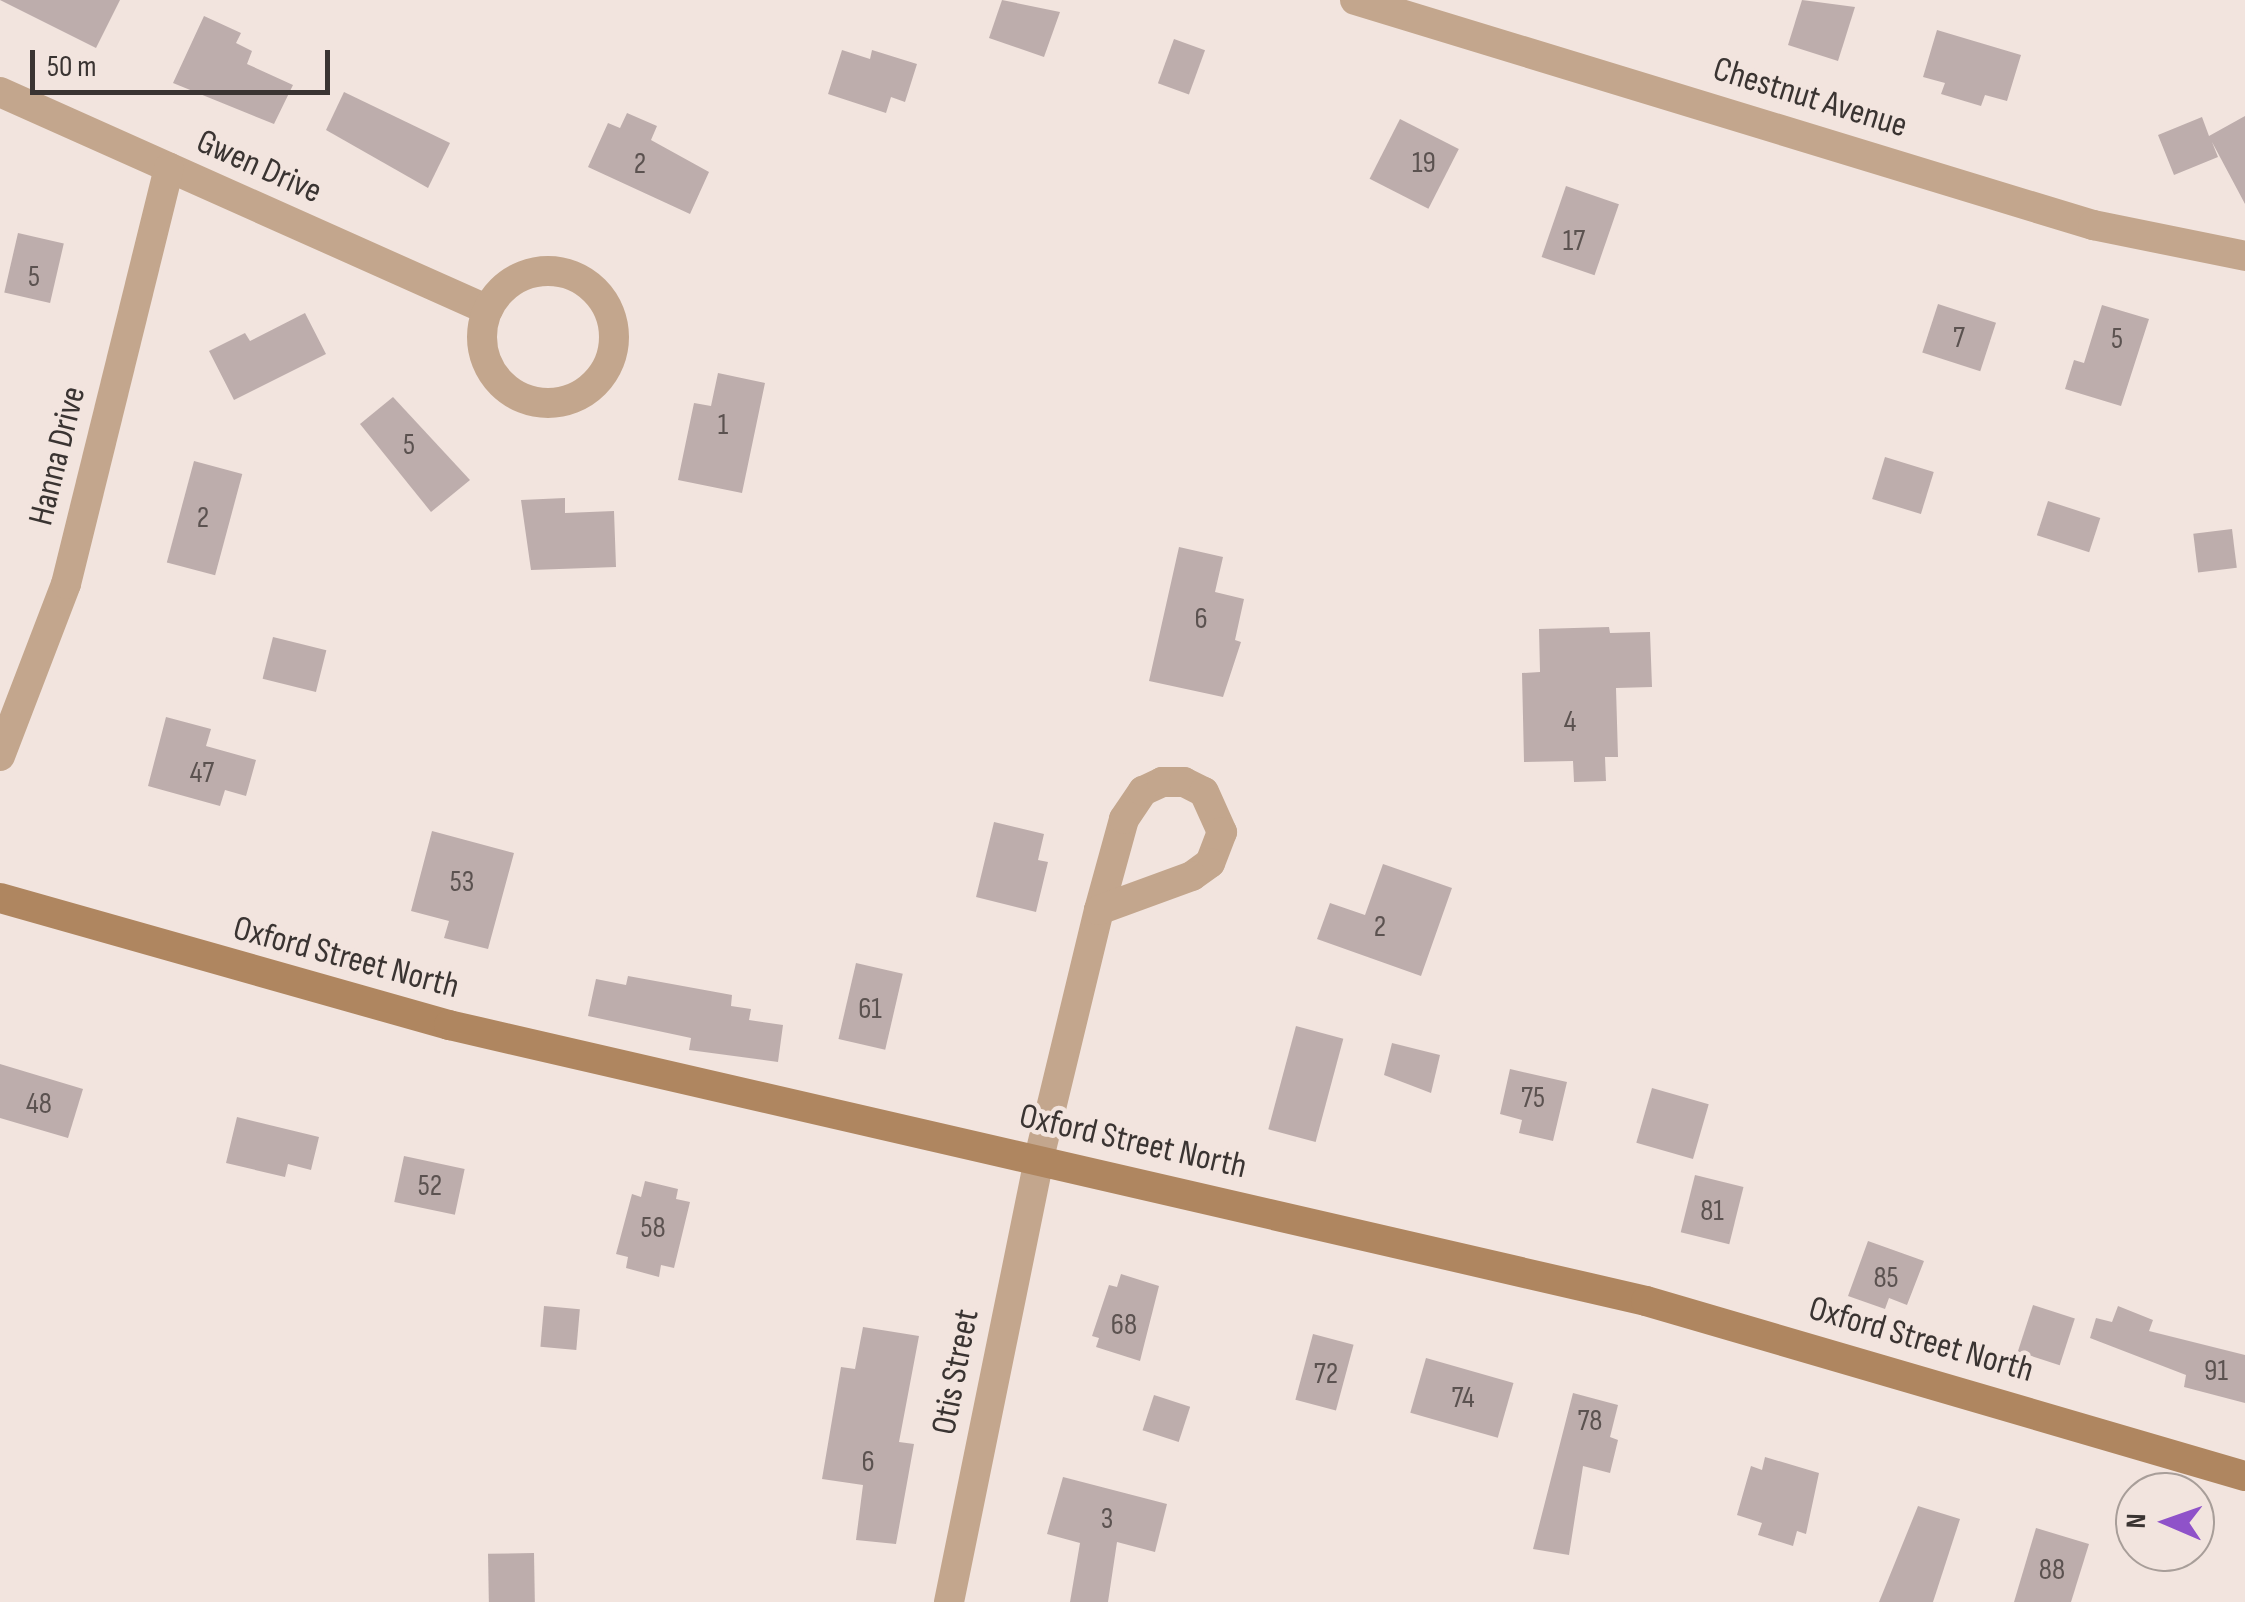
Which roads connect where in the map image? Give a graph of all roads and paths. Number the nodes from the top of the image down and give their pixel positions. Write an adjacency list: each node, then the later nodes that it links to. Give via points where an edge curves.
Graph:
1 (1355, 0): 4 (street, Chestnut Avenue, via 2092,226)
2 (0, 92): 3 (street, Gwen Drive)
3 (169, 168): 5 (street, Gwen Drive); 6 (street, Hanna Drive, via 66,584)
4 (2245, 256)
5 (488, 310): 5 (street, via 505,286 531,273 574,276 607,304 614,333 610,362 594,386 570,400 542,403 516,395 488,364 482,337)
6 (0, 756)
7 (0, 898): 9 (street, Oxford Street North, via 449,1024)
8 (1099, 910): 8 (street, Otis Street, via 1134,800 1162,782 1184,782 1204,792 1222,832 1210,862 1192,876); 9 (street, Otis Street)
9 (1039, 1158): 10 (street, Oxford Street North, via 1646,1301); 11 (street, Otis Street)
10 (2245, 1476)
11 (949, 1602)

